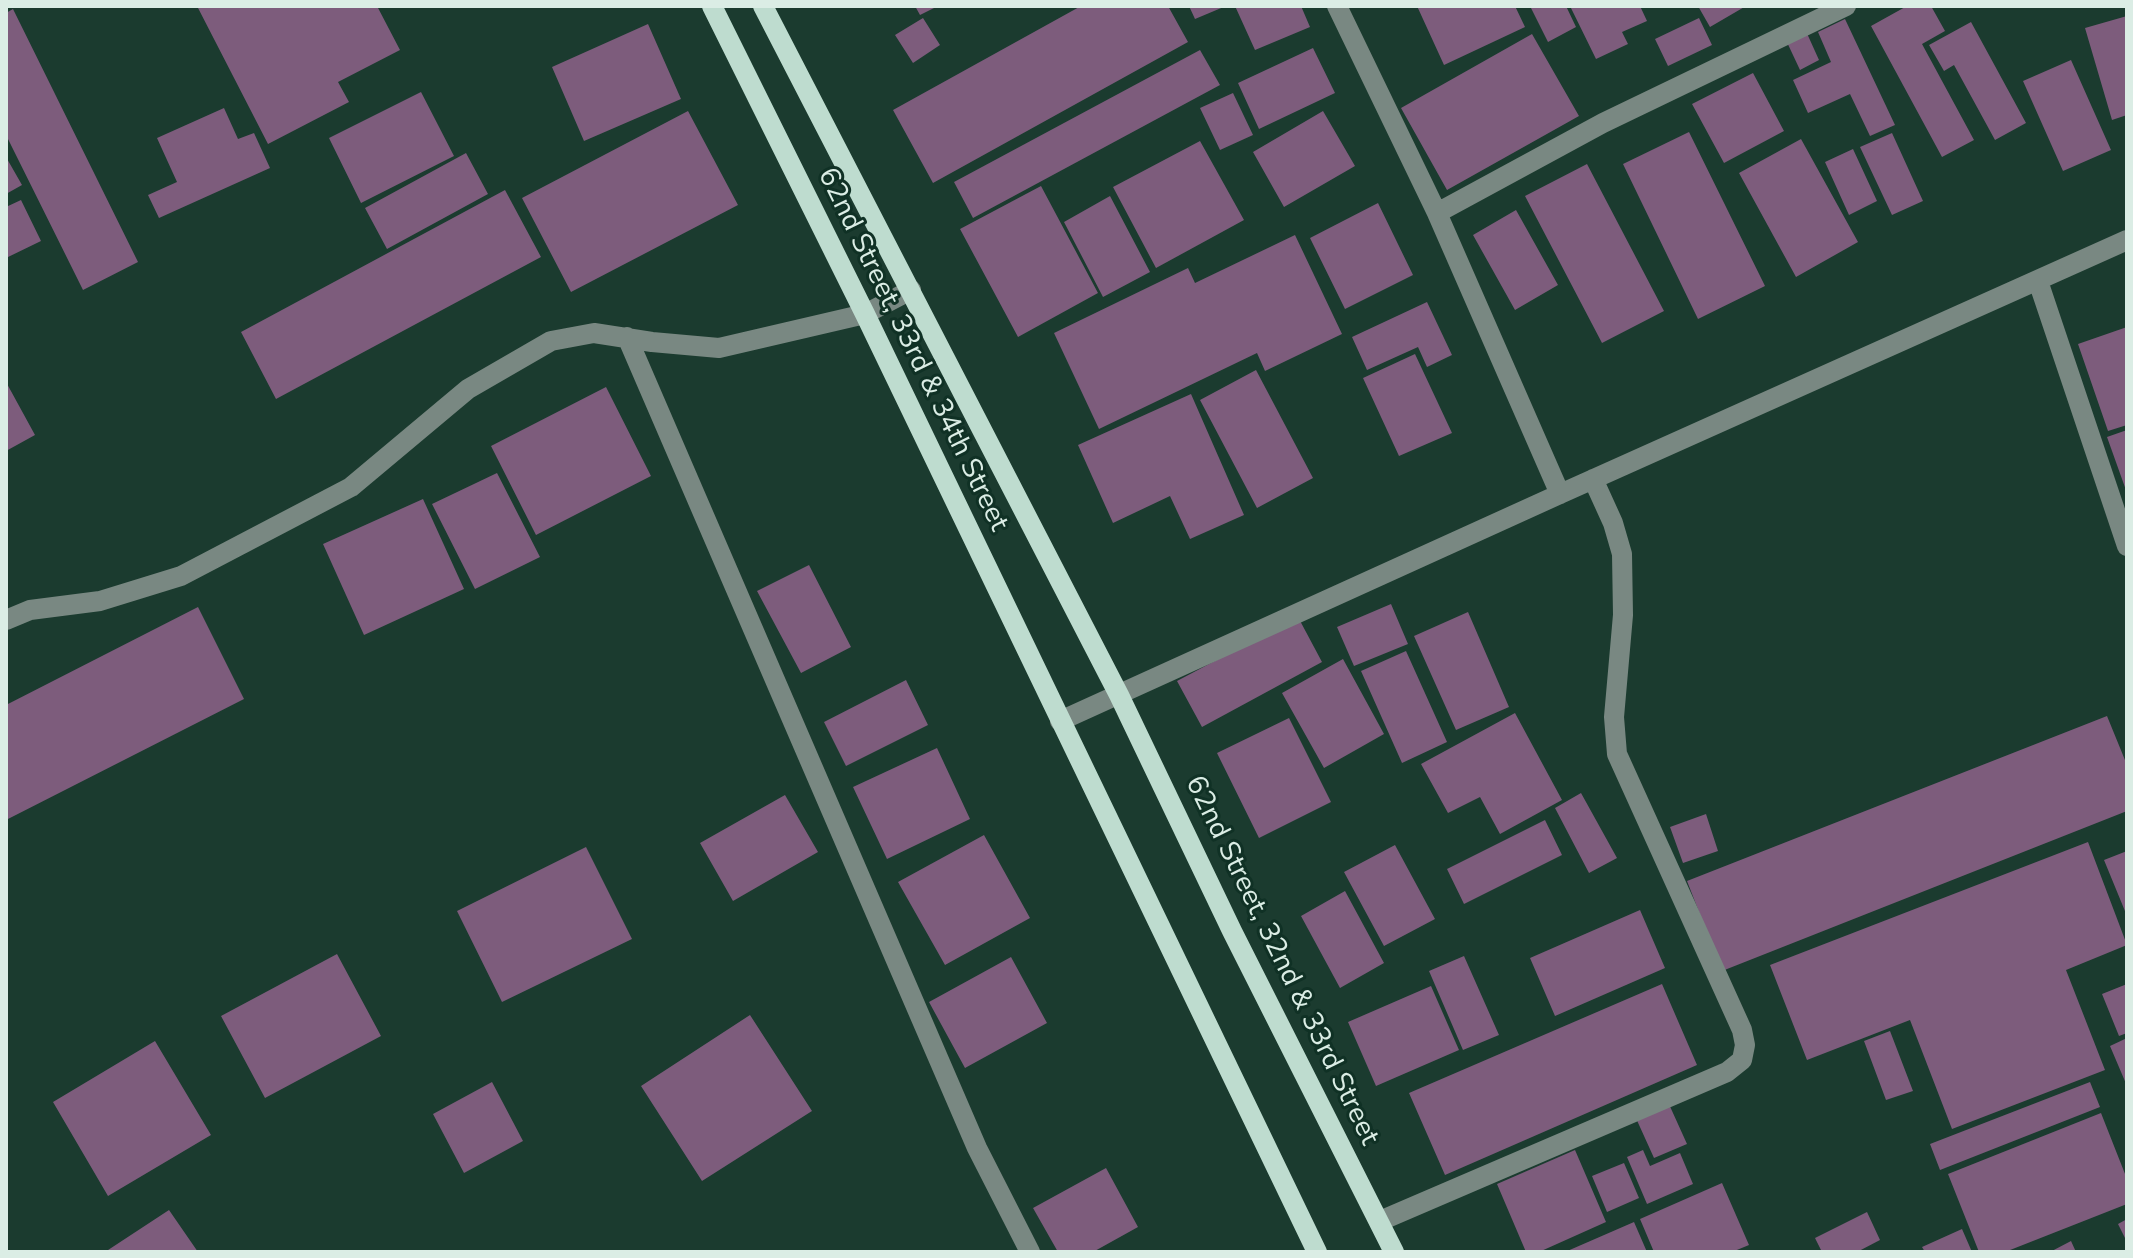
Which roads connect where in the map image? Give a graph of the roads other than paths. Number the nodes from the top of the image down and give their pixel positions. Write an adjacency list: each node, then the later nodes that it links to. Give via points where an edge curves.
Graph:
1 (712, 6): 9 (main road, 62nd Street, 33rd & 34th Street)
2 (763, 6): 8 (main road, 62nd Street, 33rd & 34th Street)
3 (1337, 6): 5 (street)
4 (1846, 6): 5 (street, via 1603,123)
5 (1437, 213): 12 (street)
6 (2127, 240): 7 (street)
7 (2038, 281): 11 (street); 13 (street)
8 (911, 290): 9 (street); 15 (main road, 62nd Street, 33rd & 34th Street)
9 (865, 314): 10 (street, via 719,348); 16 (main road, 62nd Street, 33rd & 34th Street)
10 (627, 337): 14 (street, via 594,333 551,341 468,389 351,487 181,576 100,601 30,610); 18 (street, via 977,1148)
11 (1593, 479): 12 (street); 17 (street, via 1622,554 1617,754 1742,1030 1742,1060 1727,1072)
12 (1560, 494): 15 (street)
13 (2127, 546)
14 (6, 620)
15 (1119, 695): 16 (street); 17 (main road, 62nd Street, 32nd & 33rd Street)
16 (1060, 721): 19 (main road)
17 (1380, 1221): 20 (main road, 62nd Street, 32nd & 33rd Street)
18 (1030, 1252)
19 (1317, 1252)
20 (1394, 1252)

